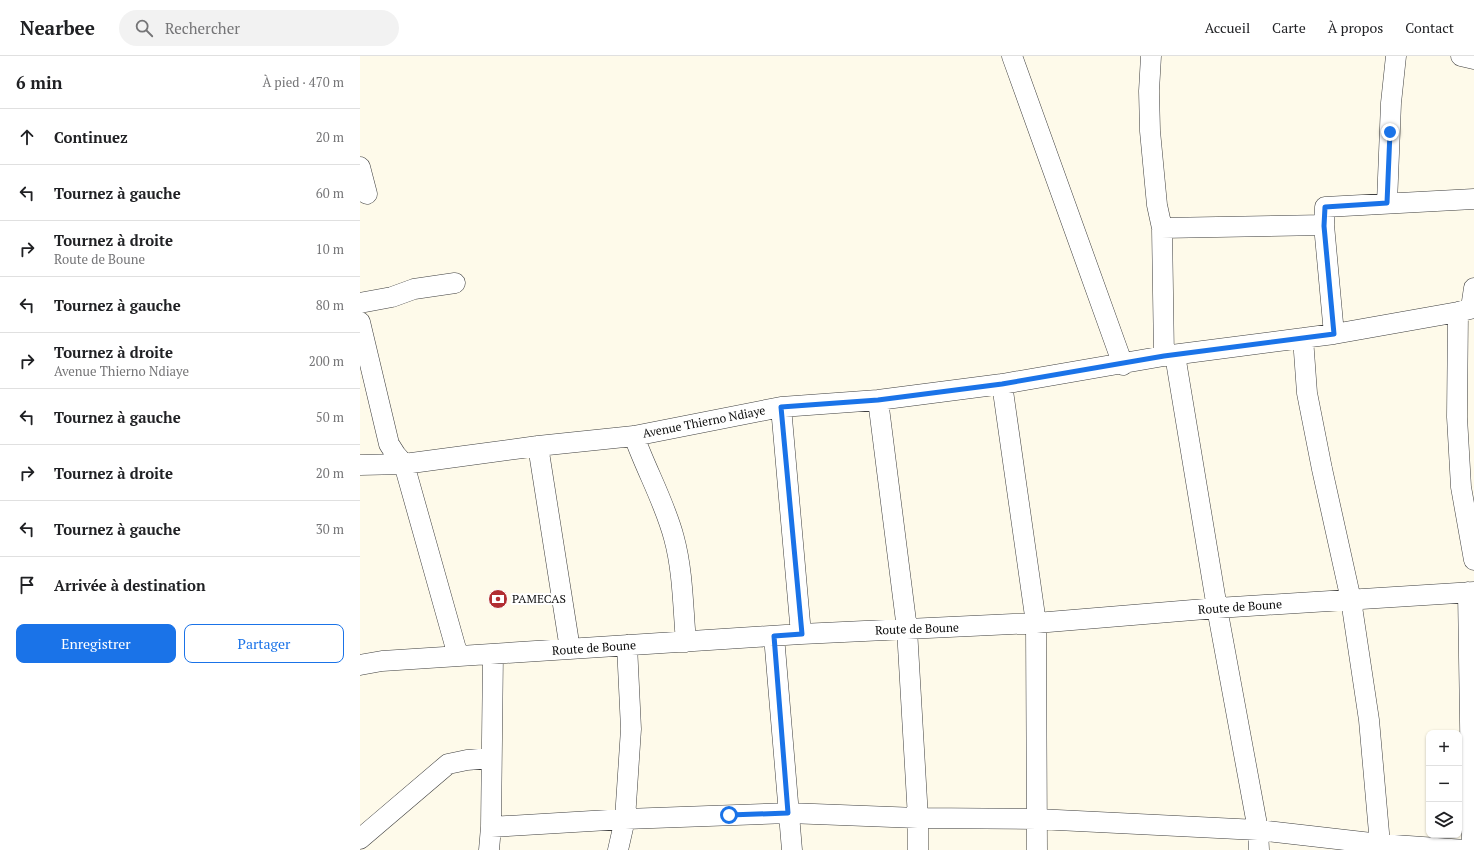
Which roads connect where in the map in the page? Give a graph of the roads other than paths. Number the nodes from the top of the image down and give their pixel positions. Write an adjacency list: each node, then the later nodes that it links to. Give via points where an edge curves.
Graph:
1 (1012, 56): 20 (street)
2 (1151, 56): 11 (street, via 1150,131 1157,205)
3 (1396, 56): 9 (street, via 1391,103)
4 (1461, 56): 5 (street)
5 (1474, 59)
6 (360, 166): 7 (street)
7 (367, 194)
8 (1474, 199): 9 (street)
9 (1387, 203): 10 (street, via 1325,207)
10 (1324, 226): 11 (street); 17 (street)
11 (1162, 228): 19 (street)
12 (455, 283): 14 (street, via 414,289 392,297)
13 (1474, 288): 15 (street)
14 (360, 303)
15 (1468, 309): 17 (street, Avenue Thierno Ndiaye); 28 (street, via 1457,417 1461,487)
16 (360, 322): 26 (street, via 389,444)
17 (1334, 334): 18 (street, Avenue Thierno Ndiaye)
18 (1303, 338): 19 (street, Avenue Thierno Ndiaye); 30 (street, via 1307,393)
19 (1169, 356): 20 (street, Avenue Thierno Ndiaye); 31 (street)
20 (1123, 365): 21 (street, Avenue Thierno Ndiaye)
21 (1002, 384): 22 (street, Avenue Thierno Ndiaye); 32 (street)
22 (878, 400): 23 (street, Avenue Thierno Ndiaye); 33 (street)
23 (781, 407): 24 (street, Avenue Thierno Ndiaye); 34 (street)
24 (634, 436): 25 (street, Avenue Thierno Ndiaye); 36 (street, via 674,536)
25 (538, 446): 26 (street, Avenue Thierno Ndiaye); 38 (street)
26 (404, 464): 27 (street, Avenue Thierno Ndiaye); 40 (street)
27 (360, 466)
28 (1474, 560)
29 (1471, 592): 30 (street, Route de Boune); 58 (street)
30 (1351, 600): 31 (street, Route de Boune); 50 (street, via 1369,720)
31 (1217, 608): 32 (street, Route de Boune); 48 (street)
32 (1036, 624): 33 (street, Route de Boune); 46 (street)
33 (907, 629): 34 (street, Route de Boune); 44 (street)
34 (802, 634): 35 (street, Route de Boune)
35 (774, 636): 36 (street, Route de Boune); 43 (street)
36 (686, 642): 37 (street, Route de Boune)
37 (627, 646): 38 (street, Route de Boune); 45 (street, via 631,729)
38 (570, 649): 39 (street, Route de Boune)
39 (493, 654): 40 (street, Route de Boune); 42 (street)
40 (458, 656): 41 (street, Route de Boune)
41 (360, 664)
42 (491, 758): 47 (street); 49 (street, via 448,764)
43 (788, 813): 44 (street); 45 (street); 53 (street)
44 (918, 818): 46 (street); 54 (street)
45 (625, 819): 47 (street); 52 (street)
46 (1037, 819): 48 (street); 55 (street)
47 (491, 827): 51 (street)
48 (1258, 830): 50 (street); 56 (street)
49 (360, 840)
50 (1380, 844): 57 (street)
51 (489, 850)
52 (618, 850)
53 (792, 850)
54 (918, 850)
55 (1037, 850)
56 (1259, 850)
57 (1465, 850)
58 (1472, 850)

